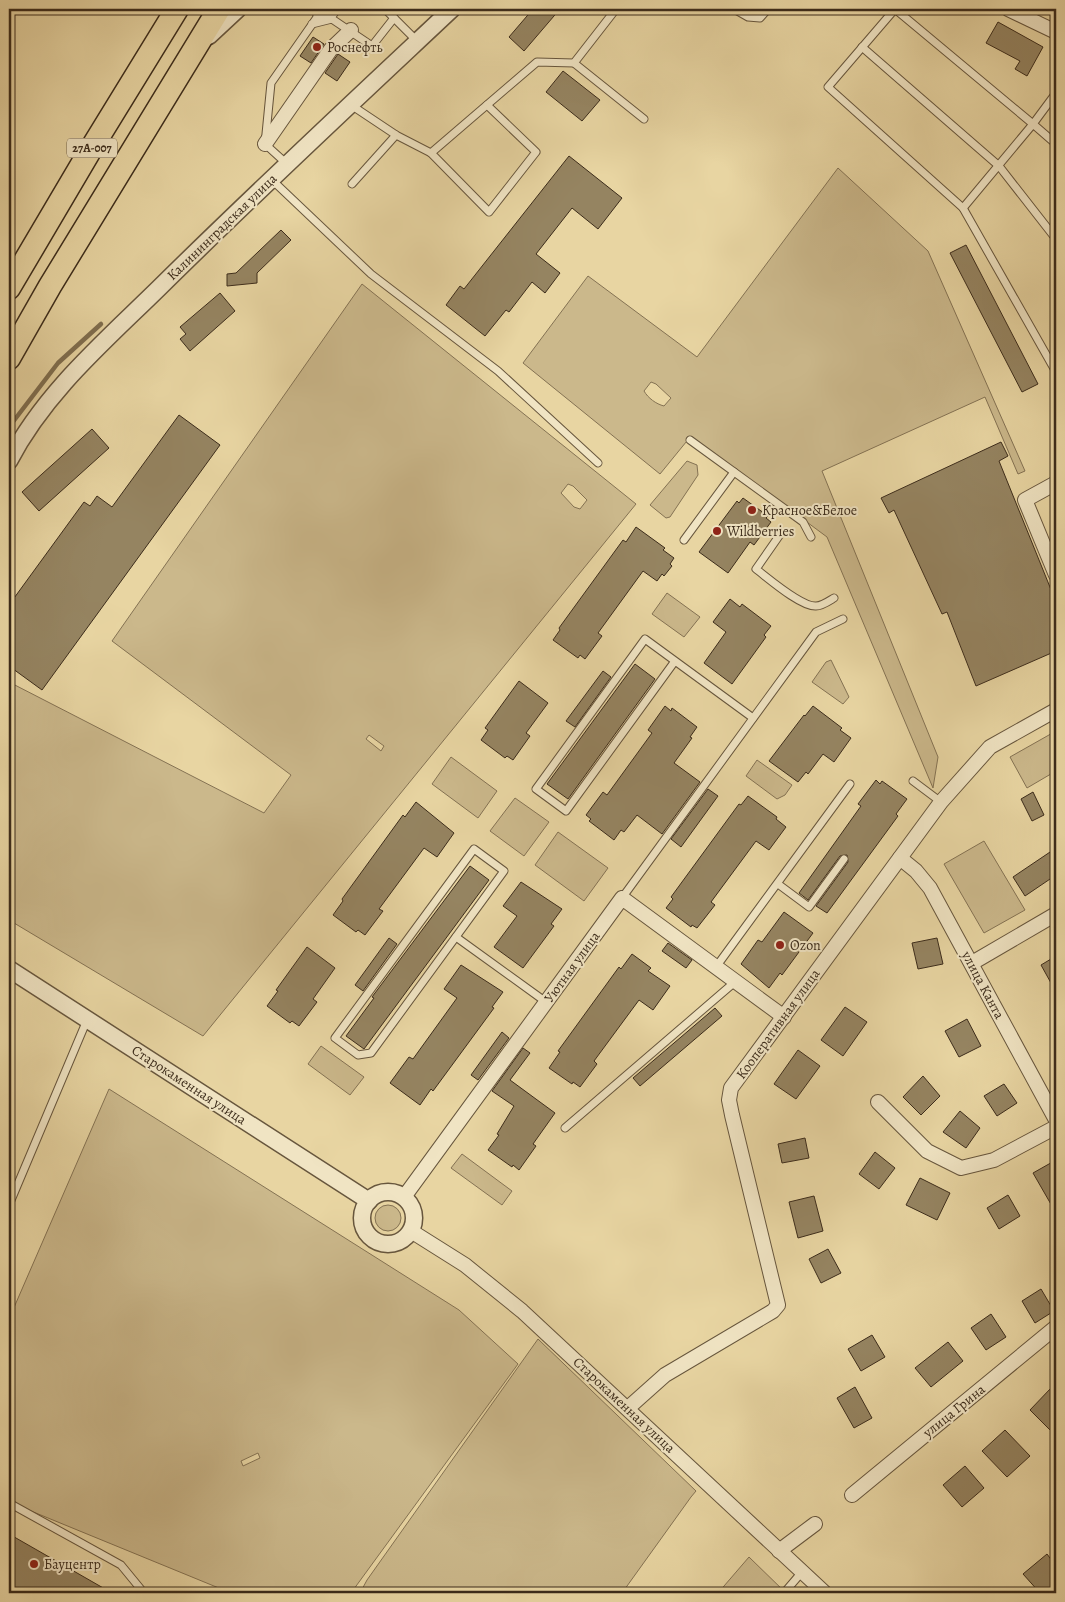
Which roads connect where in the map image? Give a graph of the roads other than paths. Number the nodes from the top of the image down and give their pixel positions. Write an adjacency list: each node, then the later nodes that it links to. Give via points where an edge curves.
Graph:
1 (177, 9): 33 (highway, 27А-007)
2 (219, 9): 16 (highway, 27А-007)
3 (238, 9): 16 (street)
4 (385, 9): 11 (lane)
5 (452, 9): 14 (street, Калининградская улица)
6 (616, 9): 17 (lane)
7 (734, 9): 8 (lane, via 748,17 760,18)
8 (768, 9)
9 (1008, 9): 13 (street)
10 (321, 13): 12 (lane); 24 (lane, via 271,83)
11 (394, 18): 12 (lane, via 372,46); 14 (lane)
12 (351, 30): 24 (street, via 331,49)
13 (1056, 32)
14 (417, 42): 19 (street, Калининградская улица)
15 (862, 47): 22 (lane, via 895,9); 28 (lane); 31 (lane, via 828,87)
16 (191, 53): 34 (highway, 27А-007)
17 (574, 63): 20 (lane, via 537,62); 21 (lane)
18 (1056, 94): 22 (lane)
19 (351, 105): 23 (lane); 27 (street, Калининградская улица)
20 (486, 105): 26 (lane); 26 (lane, via 536,152 489,212)
21 (644, 119)
22 (1033, 124): 25 (lane); 28 (lane)
23 (396, 136): 26 (lane); 30 (lane)
24 (265, 144): 27 (lane)
25 (1056, 144)
26 (431, 153)
27 (288, 165): 29 (street, Калининградская улица)
28 (999, 166): 31 (lane); 32 (lane)
29 (272, 180): 37 (street, Калининградская улица, via 60,385); 38 (lane, via 371,274 498,371)
30 (352, 184)
31 (962, 208): 35 (lane)
32 (1056, 239)
33 (9, 288)
34 (9, 358)
35 (1056, 372)
36 (690, 440): 39 (lane)
37 (9, 461)
38 (598, 463)
39 (734, 472): 42 (lane, via 803,522); 43 (lane)
40 (1056, 483): 44 (street, via 1025,500)
41 (779, 536): 45 (lane, via 756,568 800,601 816,606)
42 (811, 537)
43 (684, 540)
44 (1056, 575)
45 (834, 598)
46 (843, 619): 49 (lane, via 816,632)
47 (675, 661): 47 (lane, via 645,639 536,790 566,811); 49 (lane)
48 (1056, 710): 52 (street, Кооперативная улица, via 990,747)
49 (753, 718): 56 (lane)
50 (913, 781): 52 (lane)
51 (850, 784): 55 (lane)
52 (941, 802): 53 (street, Кооперативная улица)
53 (900, 858): 59 (street, улица Канта, via 930,888); 64 (street, Кооперативная улица)
54 (844, 859): 55 (lane, via 809,907)
55 (778, 884): 60 (lane)
56 (622, 898): 60 (street); 63 (street, Уютная улица)
57 (1056, 914): 59 (street)
58 (456, 937): 58 (lane, via 504,871 474,848 336,1038 358,1055 370,1054); 63 (lane)
59 (972, 963): 67 (street, улица Канта)
60 (716, 968): 62 (street)
61 (9, 969): 65 (street, Старокаменная улица)
62 (736, 981): 64 (street); 69 (lane)
63 (546, 1002): 70 (street, Уютная улица)
64 (784, 1017): 75 (street, Кооперативная улица, via 731,1088 729,1100 778,1305 665,1375)
65 (87, 1019): 71 (street, Старокаменная улица); 72 (lane)
66 (878, 1102): 68 (street, via 927,1151 961,1168 994,1160)
67 (1056, 1120)
68 (1056, 1127)
69 (565, 1128)
70 (404, 1197): 71 (street, via 387,1192 377,1194); 73 (street, via 414,1212)
71 (369, 1201): 73 (street, via 363,1214 363,1224 375,1240 394,1243 404,1239)
72 (9, 1205)
73 (410, 1231): 75 (street, Старокаменная улица, via 465,1265 522,1311)
74 (1056, 1327): 76 (street, улица Грина)
75 (628, 1408): 79 (street, Старокаменная улица)
76 (852, 1495)
77 (9, 1503): 81 (lane, via 121,1565)
78 (815, 1524): 79 (street)
79 (779, 1551): 80 (street, Старокаменная улица)
80 (802, 1572): 82 (lane); 83 (street, Старокаменная улица)
81 (144, 1593)
82 (784, 1593)
83 (825, 1593)

